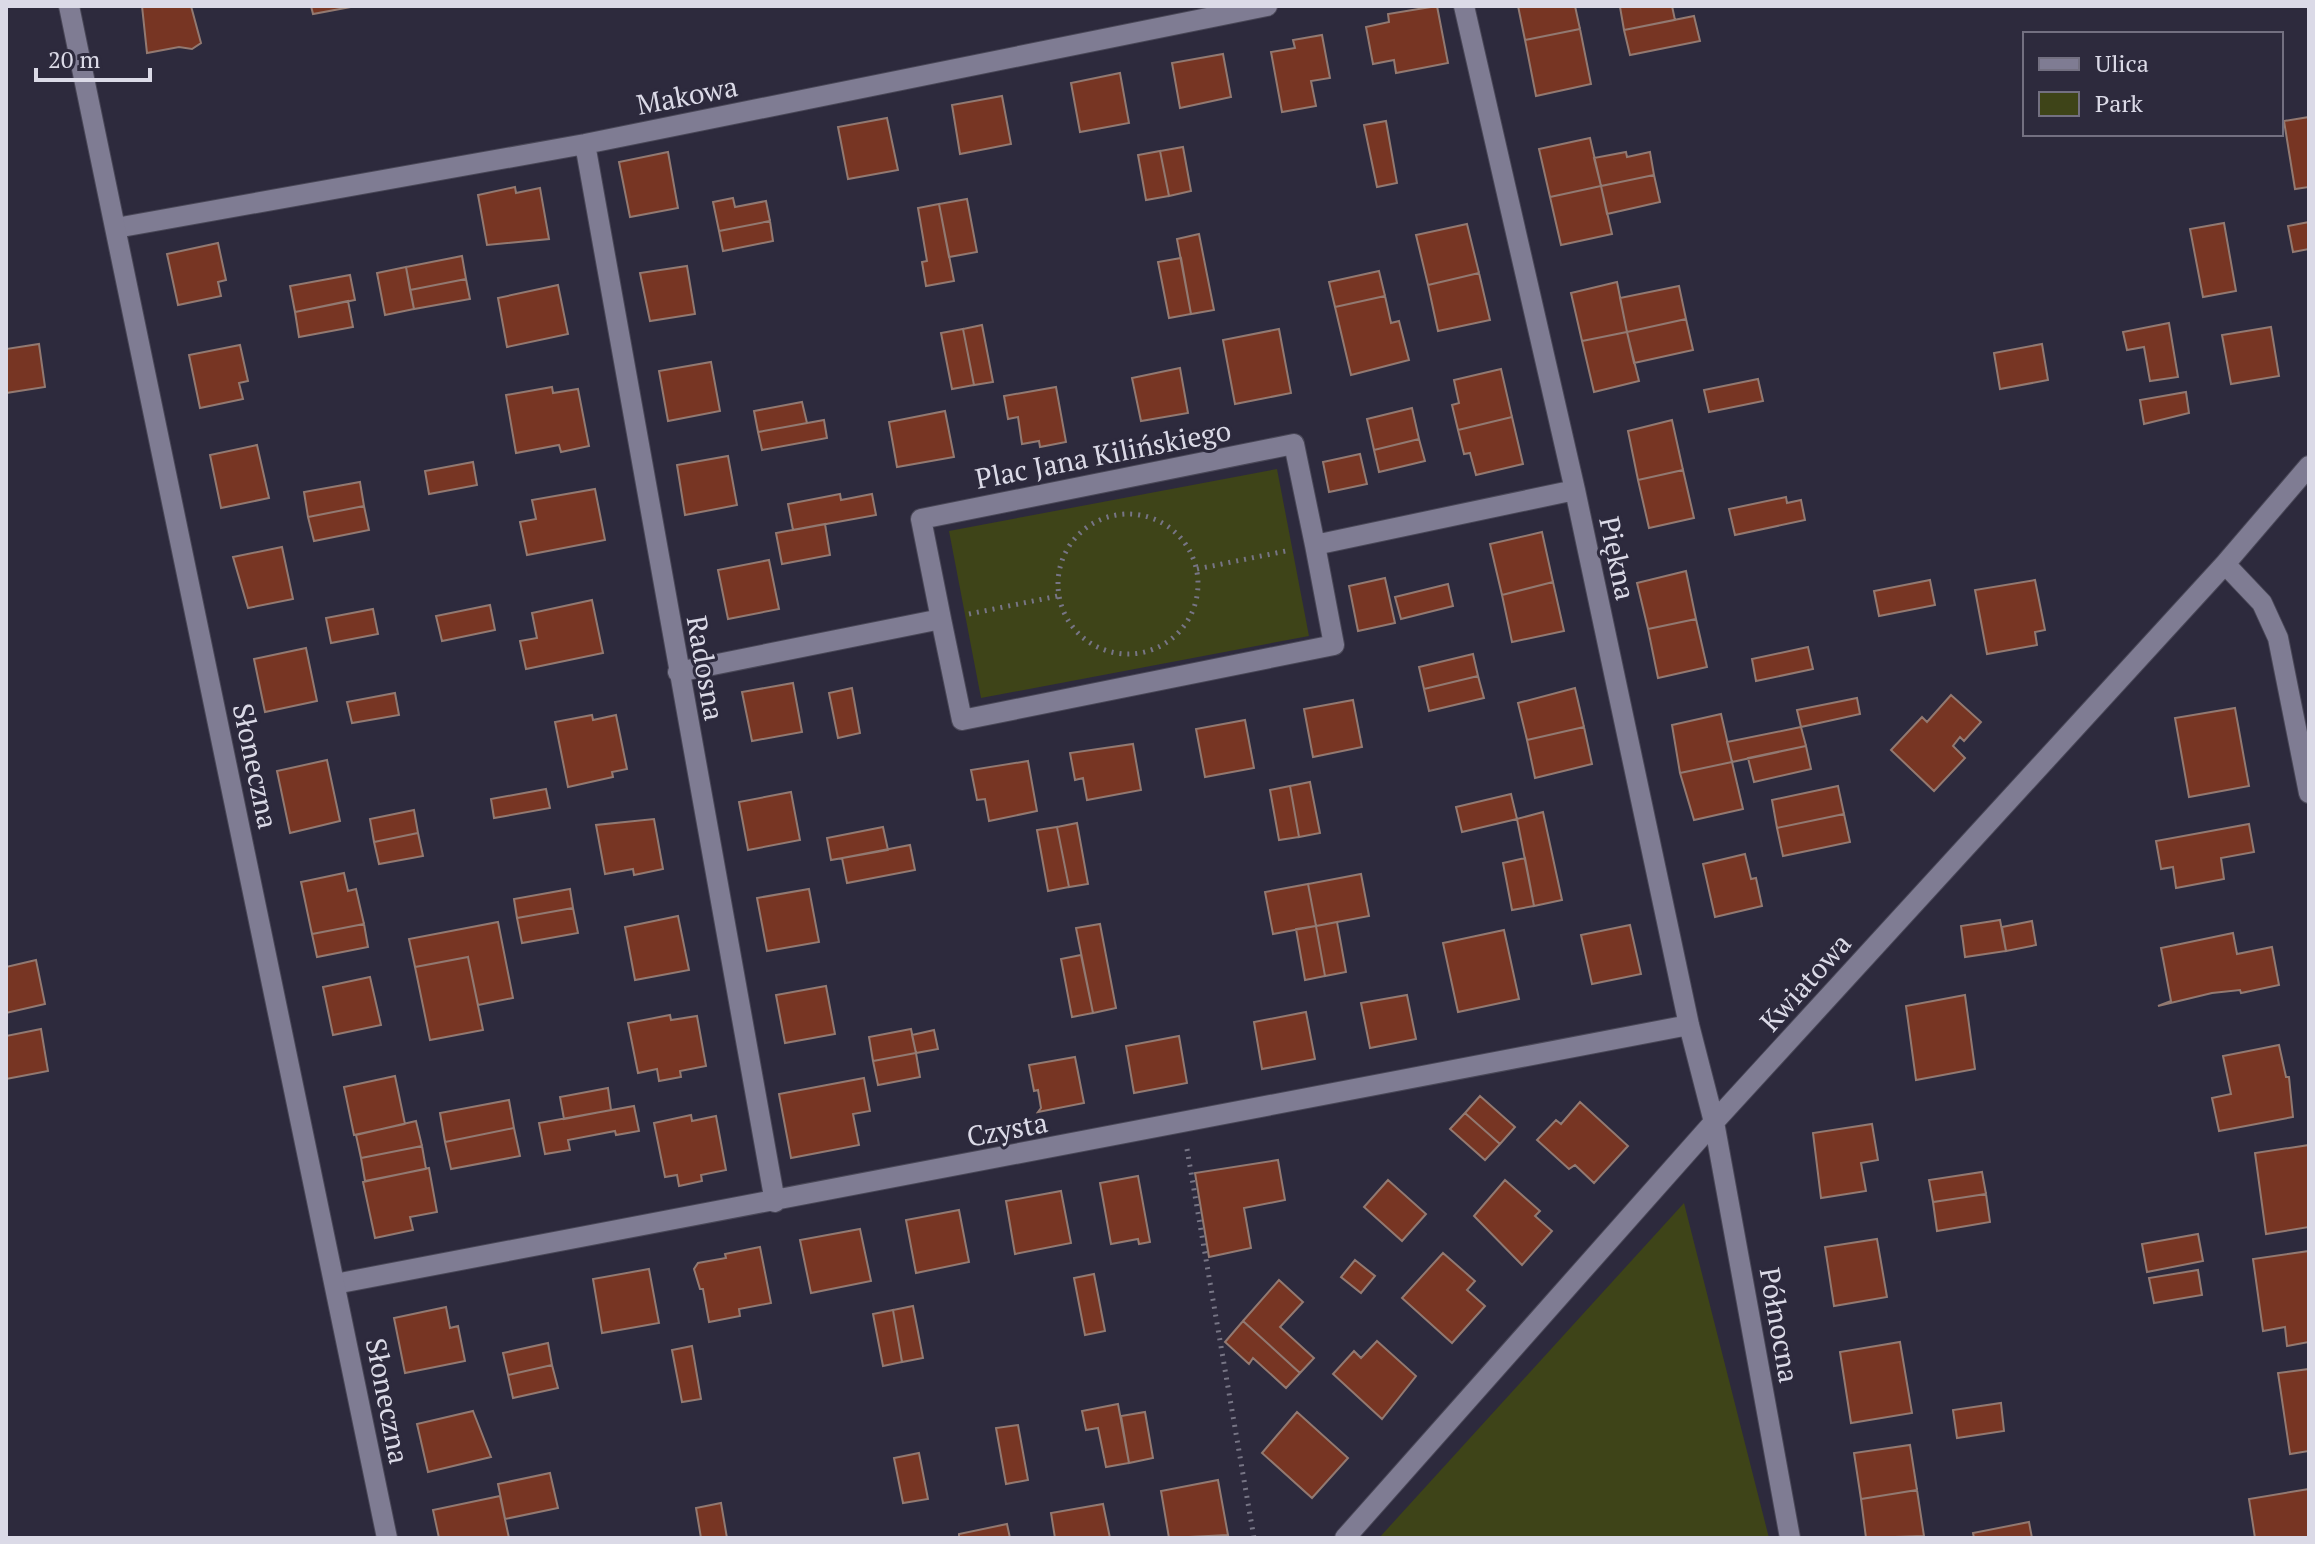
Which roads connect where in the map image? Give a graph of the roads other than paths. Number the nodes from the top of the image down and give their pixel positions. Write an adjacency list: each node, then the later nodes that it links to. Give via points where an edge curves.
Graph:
1 (69, 6): 5 (street, Słoneczna)
2 (1267, 6): 4 (street, Makowa)
3 (1464, 6): 7 (street, Piękna)
4 (585, 144): 5 (street, Makowa); 11 (street, Radosna)
5 (116, 228): 16 (street, Słoneczna)
6 (2309, 466): 9 (street, Kwiatowa)
7 (1575, 490): 8 (street); 13 (street, Piękna)
8 (1315, 545): 10 (street, Plac Jana Kilińskiego, via 1334,645 962,720); 10 (street, Plac Jana Kilińskiego, via 1294,444 1278,447 921,519)
9 (2225, 564): 12 (street, via 2262,603 2278,638); 14 (street, Kwiatowa)
10 (941, 619): 11 (street)
11 (678, 672): 15 (street, Radosna)
12 (2309, 793)
13 (1689, 1025): 14 (street, Piękna); 15 (street, Czysta)
14 (1714, 1122): 18 (street, Kwiatowa); 19 (street, Północna)
15 (775, 1202): 16 (street, Czysta)
16 (335, 1284): 17 (street, Słoneczna)
17 (387, 1538)
18 (1345, 1538)
19 (1790, 1538)

